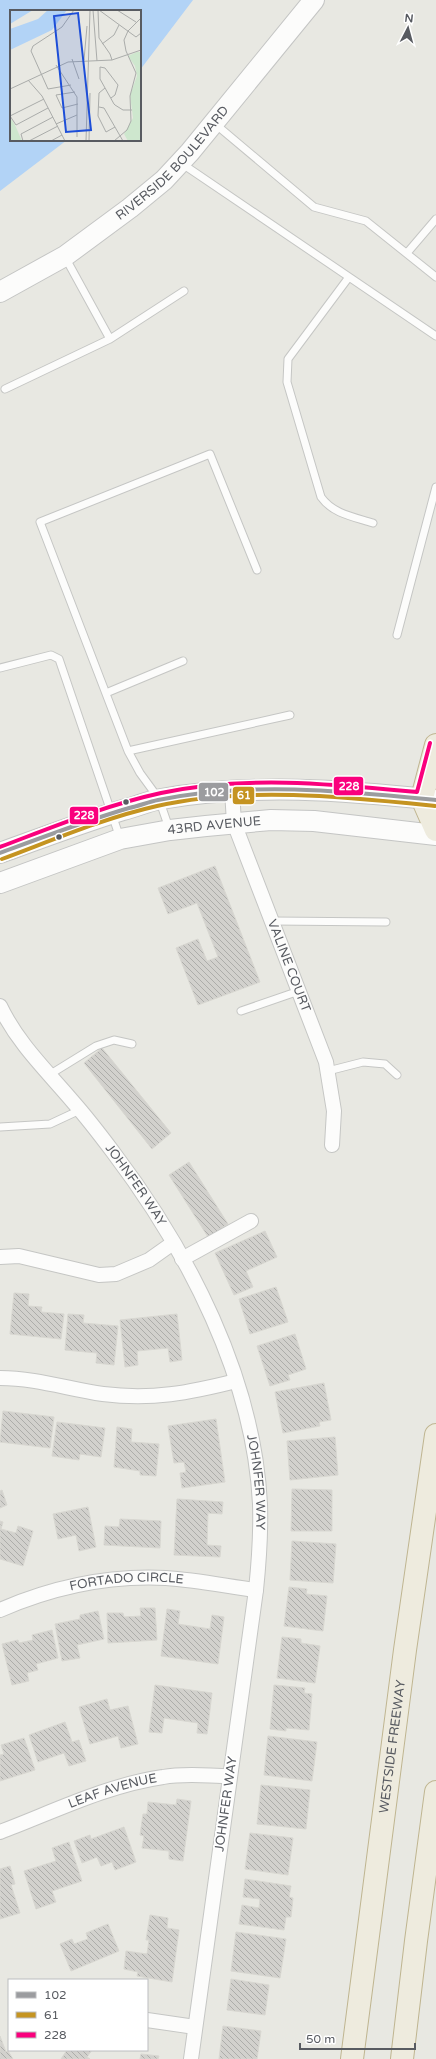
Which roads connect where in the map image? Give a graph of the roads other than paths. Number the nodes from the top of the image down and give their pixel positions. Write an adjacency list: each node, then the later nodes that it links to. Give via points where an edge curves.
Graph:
1 (314, 0): 2 (main road, RIVERSIDE BOULEVARD)
2 (214, 123): 3 (main road, RIVERSIDE BOULEVARD); 5 (lane, via 314,207 366,221)
3 (181, 163): 6 (main road, RIVERSIDE BOULEVARD, via 130,208); 7 (lane)
4 (435, 223): 5 (lane)
5 (407, 253): 8 (lane)
6 (65, 256): 10 (main road, RIVERSIDE BOULEVARD); 12 (lane)
7 (349, 277): 11 (lane); 15 (lane, via 288,359 287,382 321,497 328,507)
8 (436, 277)
9 (184, 291): 12 (lane)
10 (0, 292)
11 (436, 336)
12 (110, 339): 13 (lane)
13 (5, 389)
14 (436, 487): 17 (lane)
15 (373, 523)
16 (257, 570): 20 (lane, via 210,454 40,522)
17 (397, 635)
18 (183, 661): 20 (lane)
19 (0, 668): 27 (lane, via 51,655 58,659)
20 (106, 692): 23 (lane)
21 (290, 714): 23 (lane)
22 (436, 745): 26 (highway)
23 (128, 751): 25 (lane, via 140,773)
24 (232, 790): 25 (main road); 26 (main road, via 337,790); 28 (street, VALINE COURT)
25 (160, 799): 27 (main road); 29 (lane)
26 (429, 799): 30 (highway)
27 (110, 814): 32 (lane); 33 (main road)
28 (234, 823): 29 (main road, 43RD AVENUE); 31 (main road, 43RD AVENUE, via 314,820); 35 (street, VALINE COURT)
29 (170, 830): 32 (main road, 43RD AVENUE)
30 (436, 830)
31 (436, 835)
32 (120, 840): 34 (main road, 43RD AVENUE)
33 (0, 853)
34 (0, 883)
35 (273, 921): 36 (lane); 37 (street, VALINE COURT)
36 (386, 922)
37 (299, 991): 38 (lane); 41 (street, VALINE COURT)
38 (241, 1011)
39 (2, 1013): 42 (street, JOHNFER WAY)
40 (132, 1044): 42 (lane, via 114,1040 96,1046)
41 (328, 1071): 43 (lane, via 363,1062 385,1064); 46 (street, VALINE COURT, via 334,1111)
42 (49, 1075): 44 (street, JOHNFER WAY)
43 (397, 1075)
44 (80, 1110): 45 (lane, via 50,1124); 48 (street, JOHNFER WAY, via 141,1191)
45 (0, 1127)
46 (332, 1145)
47 (251, 1221): 50 (street)
48 (173, 1243): 49 (street, via 149,1260 116,1274 99,1275 19,1256); 50 (street, JOHNFER WAY)
49 (0, 1256)
50 (182, 1259): 52 (street, JOHNFER WAY, via 210,1315)
51 (0, 1378): 52 (street, via 44,1381 128,1396 192,1392)
52 (236, 1381): 54 (street, JOHNFER WAY, via 248,1421 260,1504)
53 (436, 1435): 62 (highway, WESTSIDE FREEWAY, via 405,1650)
54 (256, 1590): 55 (street, FORTADO CIRCLE, via 188,1580 129,1578 58,1589); 56 (street, JOHNFER WAY)
55 (0, 1610)
56 (230, 1776): 58 (street, LEAF AVENUE, via 189,1775 134,1782); 60 (street, JOHNFER WAY)
57 (436, 1792): 63 (highway)
58 (0, 1832)
59 (148, 2020): 60 (street)
60 (195, 2026): 61 (street, JOHNFER WAY)
61 (191, 2059)
62 (352, 2059)
63 (402, 2059)

